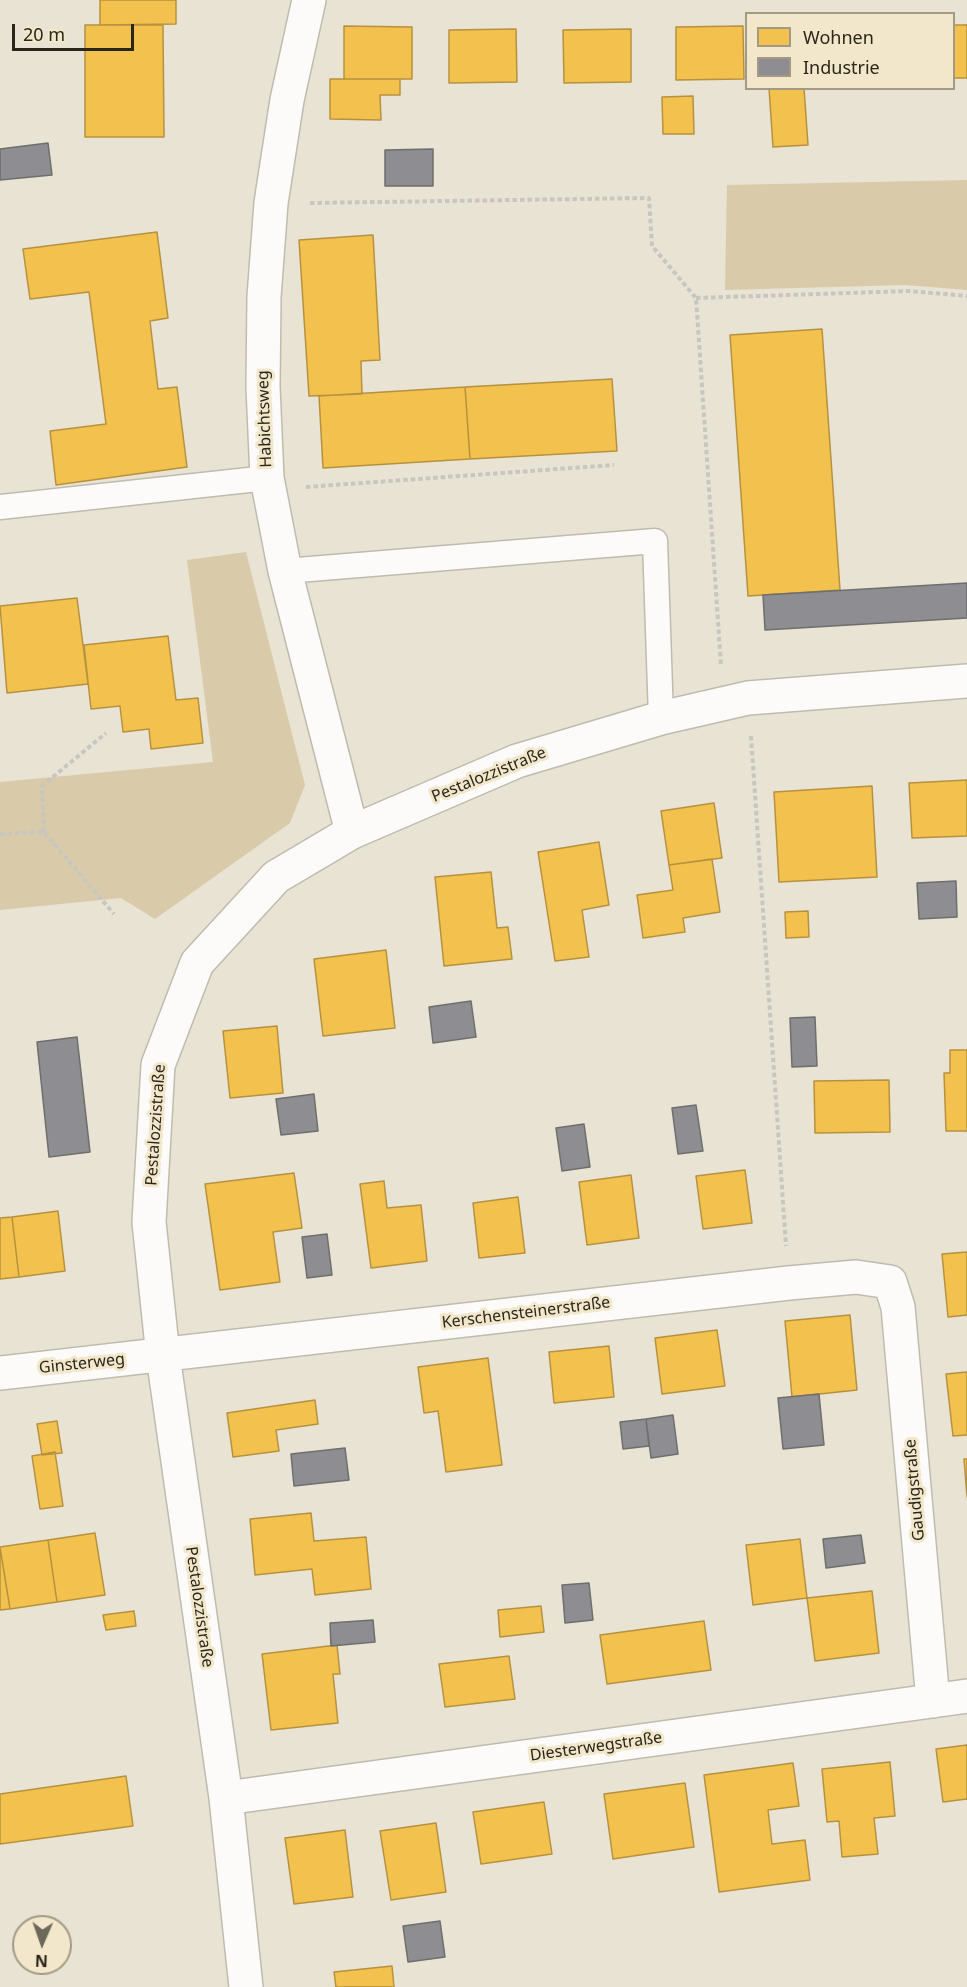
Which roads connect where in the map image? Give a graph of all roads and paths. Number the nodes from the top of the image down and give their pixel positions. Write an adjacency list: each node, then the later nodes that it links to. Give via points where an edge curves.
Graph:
1 (309, 0): 2 (street, Habichtsweg, via 287,99)
2 (271, 203): 4 (path, via 649,198 652,246); 6 (street, Habichtsweg, via 263,387)
3 (967, 296): 4 (path, via 909,291)
4 (696, 298): 10 (path)
5 (614, 465): 6 (path)
6 (268, 484): 7 (lane); 8 (street, Habichtsweg)
7 (0, 507)
8 (285, 570): 11 (lane, via 655,541); 14 (street, Habichtsweg)
9 (967, 681): 10 (street, Pestalozzistraße)
10 (736, 701): 11 (street, Pestalozzistraße); 18 (path)
11 (661, 718): 14 (street, Pestalozzistraße, via 517,761)
12 (106, 733): 13 (path, via 42,786)
13 (44, 832): 15 (path); 16 (path)
14 (352, 832): 19 (street, Pestalozzistraße, via 276,877 197,963 158,1065 149,1222)
15 (0, 834)
16 (114, 914)
17 (890, 1282): 18 (street, Kerschensteinerstraße, via 856,1277); 22 (street, Gaudigstraße, via 898,1307)
18 (789, 1283): 19 (street, Kerschensteinerstraße)
19 (163, 1356): 20 (street, Ginsterweg); 23 (street, Pestalozzistraße)
20 (0, 1373)
21 (967, 1696): 22 (street, Diesterwegstraße)
22 (933, 1701): 23 (street, Diesterwegstraße)
23 (226, 1798): 24 (street, Pestalozzistraße)
24 (246, 1987)

